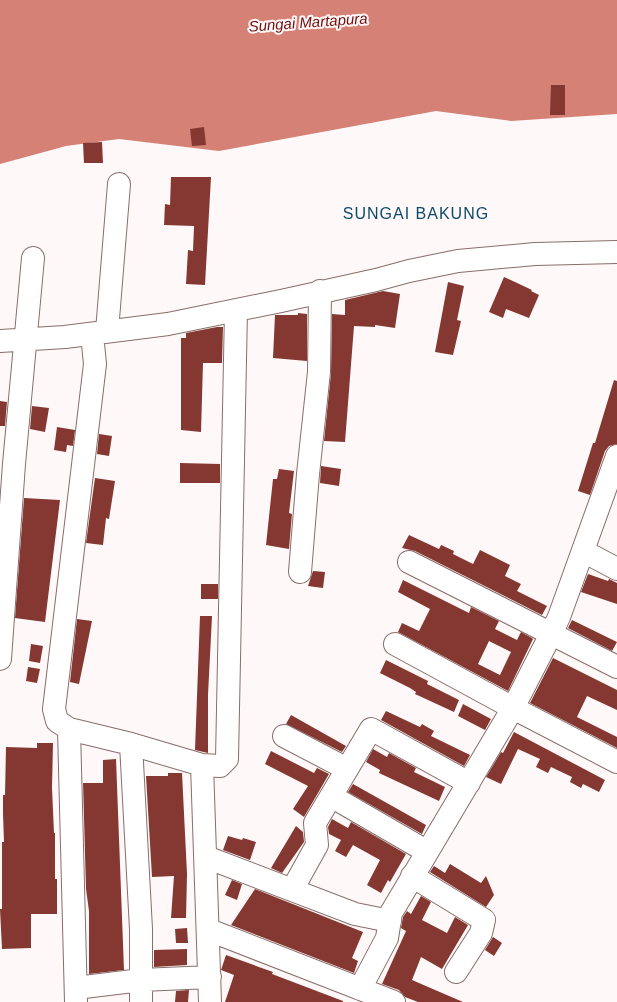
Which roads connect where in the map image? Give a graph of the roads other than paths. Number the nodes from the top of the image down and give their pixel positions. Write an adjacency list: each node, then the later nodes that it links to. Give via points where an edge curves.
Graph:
1 (119, 184): 6 (street)
2 (617, 252): 4 (street, via 484,258 409,271)
3 (33, 258): 7 (street)
4 (320, 291): 5 (street); 13 (street, via 319,372)
5 (236, 310): 6 (street, via 168,324); 23 (street, via 227,759 220,766)
6 (99, 332): 7 (street); 19 (street, via 54,710 58,722)
7 (25, 340): 8 (street); 16 (street)
8 (0, 341)
9 (617, 456): 10 (street)
10 (583, 551): 12 (street); 14 (street)
11 (409, 562): 14 (street)
12 (617, 570)
13 (300, 572)
14 (551, 634): 17 (street); 18 (street)
15 (395, 644): 18 (street)
16 (0, 659)
17 (617, 667)
18 (513, 708): 22 (street); 25 (street)
19 (69, 729): 21 (street); 37 (street)
20 (284, 736): 24 (street)
21 (131, 744): 23 (street); 35 (street, via 141,929)
22 (617, 762)
23 (202, 765): 28 (street)
24 (347, 769): 25 (street, via 371,729); 26 (street)
25 (469, 783): 27 (street)
26 (331, 796): 27 (street); 30 (street, via 315,823 317,845)
27 (426, 851): 29 (street)
28 (206, 857): 30 (street); 32 (street)
29 (412, 876): 31 (street, via 391,913); 33 (street, via 484,920 481,933)
30 (292, 890): 31 (street, via 355,914)
31 (390, 921): 36 (street, via 387,938)
32 (209, 930): 34 (street); 36 (street)
33 (456, 972)
34 (210, 977): 35 (street); 39 (street)
35 (141, 980): 37 (street); 38 (street)
36 (360, 989): 40 (street)
37 (76, 995)
38 (141, 1002)
39 (210, 1002)
40 (394, 1002)

